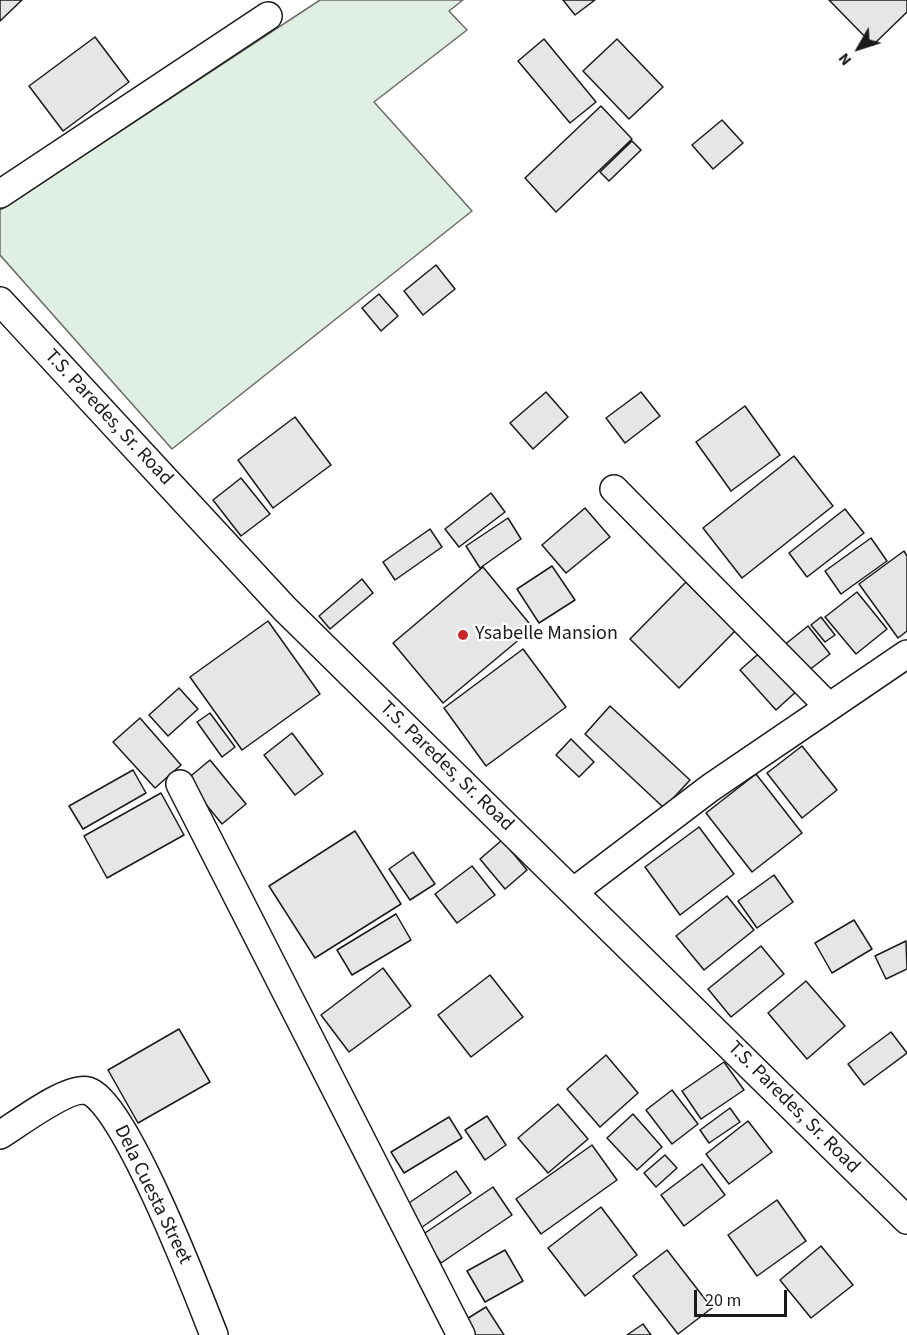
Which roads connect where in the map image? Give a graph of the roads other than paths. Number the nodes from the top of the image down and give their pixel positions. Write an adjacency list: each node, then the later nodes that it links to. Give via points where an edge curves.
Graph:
1 (268, 16): 2 (street)
2 (0, 194)
3 (0, 301): 8 (street, T.S. Paredes, Sr. Road, via 285,609)
4 (614, 489): 6 (street)
5 (907, 654): 6 (street)
6 (829, 707): 8 (street, via 710,788)
7 (180, 784): 12 (street)
8 (573, 892): 10 (street, T.S. Paredes, Sr. Road)
9 (0, 1135): 11 (street, Dela Cuesta Street, via 74,1091 88,1091 100,1098 112,1112 148,1179)
10 (907, 1220)
11 (214, 1335)
12 (461, 1335)

